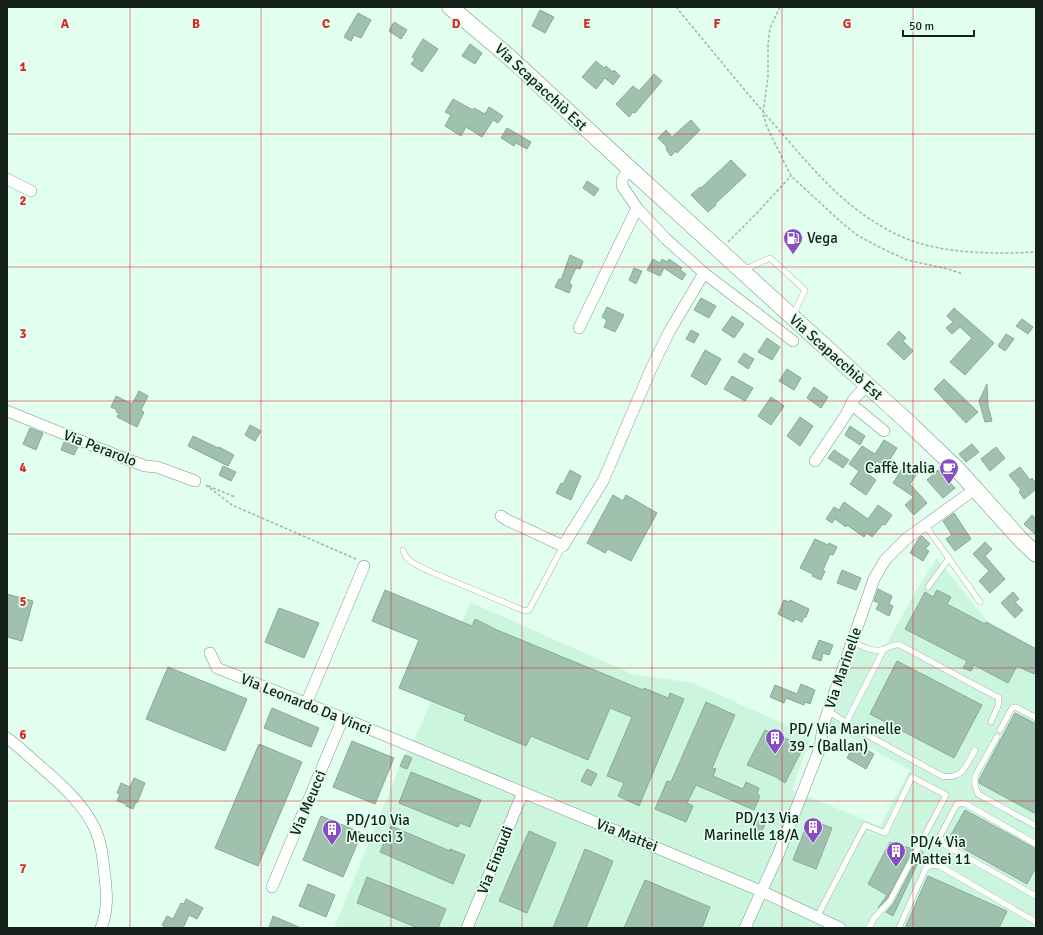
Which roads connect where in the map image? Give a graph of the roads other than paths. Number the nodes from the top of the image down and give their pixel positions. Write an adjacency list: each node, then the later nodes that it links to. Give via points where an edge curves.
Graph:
1 (450, 7): 2 (main road, Via Scapacchiò Est, via 508,56)
2 (629, 168): 5 (street, Via Scapacchiò Est, via 622,180 622,186); 6 (main road, Via Scapacchiò Est)
3 (7, 179): 4 (street)
4 (30, 191)
5 (637, 208): 7 (street, Via Scapacchiò Est, via 666,239); 9 (street)
6 (741, 270): 8 (main road, Via Scapacchiò Est); 8 (lane, via 770,258 805,290)
7 (704, 273): 10 (street, Via Scapacchiò Est); 20 (street, via 651,369 603,481)
8 (792, 317): 11 (main road, Via Scapacchiò Est)
9 (579, 328)
10 (793, 341)
11 (867, 385): 12 (street); 17 (main road, Via Scapacchiò Est, via 942,454)
12 (851, 404): 14 (street); 15 (street)
13 (7, 411): 16 (street, Via Perarolo, via 145,466 157,467)
14 (884, 431)
15 (815, 461)
16 (195, 480)
17 (975, 489): 19 (street, Via Marinelle); 22 (main road, Via Scapacchiò Est)
18 (501, 516): 20 (street)
19 (925, 525): 23 (lane); 27 (street, Via Marinelle, via 906,538 885,560 874,579)
20 (563, 546): 21 (lane, via 535,600 529,610 525,611 431,572 413,563)
21 (403, 550)
22 (1036, 554)
23 (949, 558): 25 (lane); 26 (lane)
24 (364, 566): 30 (street)
25 (928, 587)
26 (980, 602)
27 (852, 642): 28 (lane, via 873,650); 31 (street, Via Marinelle)
28 (884, 649): 34 (lane, via 894,644 900,645 999,698); 35 (lane)
29 (210, 653): 30 (street, Via Leonardo Da Vinci, via 217,668)
30 (306, 704): 32 (street, Via Leonardo Da Vinci)
31 (829, 711): 35 (lane); 45 (street, Via Marinelle, via 823,726 820,748)
32 (343, 718): 39 (street, Via Leonardo Da Vinci); 44 (street, Via Meucci)
33 (1036, 718): 36 (lane, via 1016,707 1012,708)
34 (991, 722)
35 (846, 723): 40 (lane, via 942,776 951,778 961,774)
36 (1000, 730)
37 (997, 737): 42 (lane, via 975,776 978,794)
38 (7, 738): 49 (street, via 71,795 96,830 101,846 105,880 105,918)
39 (411, 746): 41 (street, Via Mattei)
40 (975, 750)
41 (523, 792): 45 (street, Via Mattei); 50 (street, Via Einaudi)
42 (1036, 826)
43 (1036, 844): 46 (lane, via 964,803 957,804 940,836 943,844)
44 (272, 887)
45 (761, 891): 47 (street, Via Mattei); 51 (street, Via Marinelle)
46 (1036, 896)
47 (817, 917): 52 (street, Via Mattei); 53 (lane, via 865,825 885,833 912,777 946,795 890,900)
48 (1036, 922): 54 (lane, via 940,866 929,865)
49 (101, 928)
50 (467, 928)
51 (745, 928)
52 (840, 928)
53 (869, 928)
54 (899, 928)

